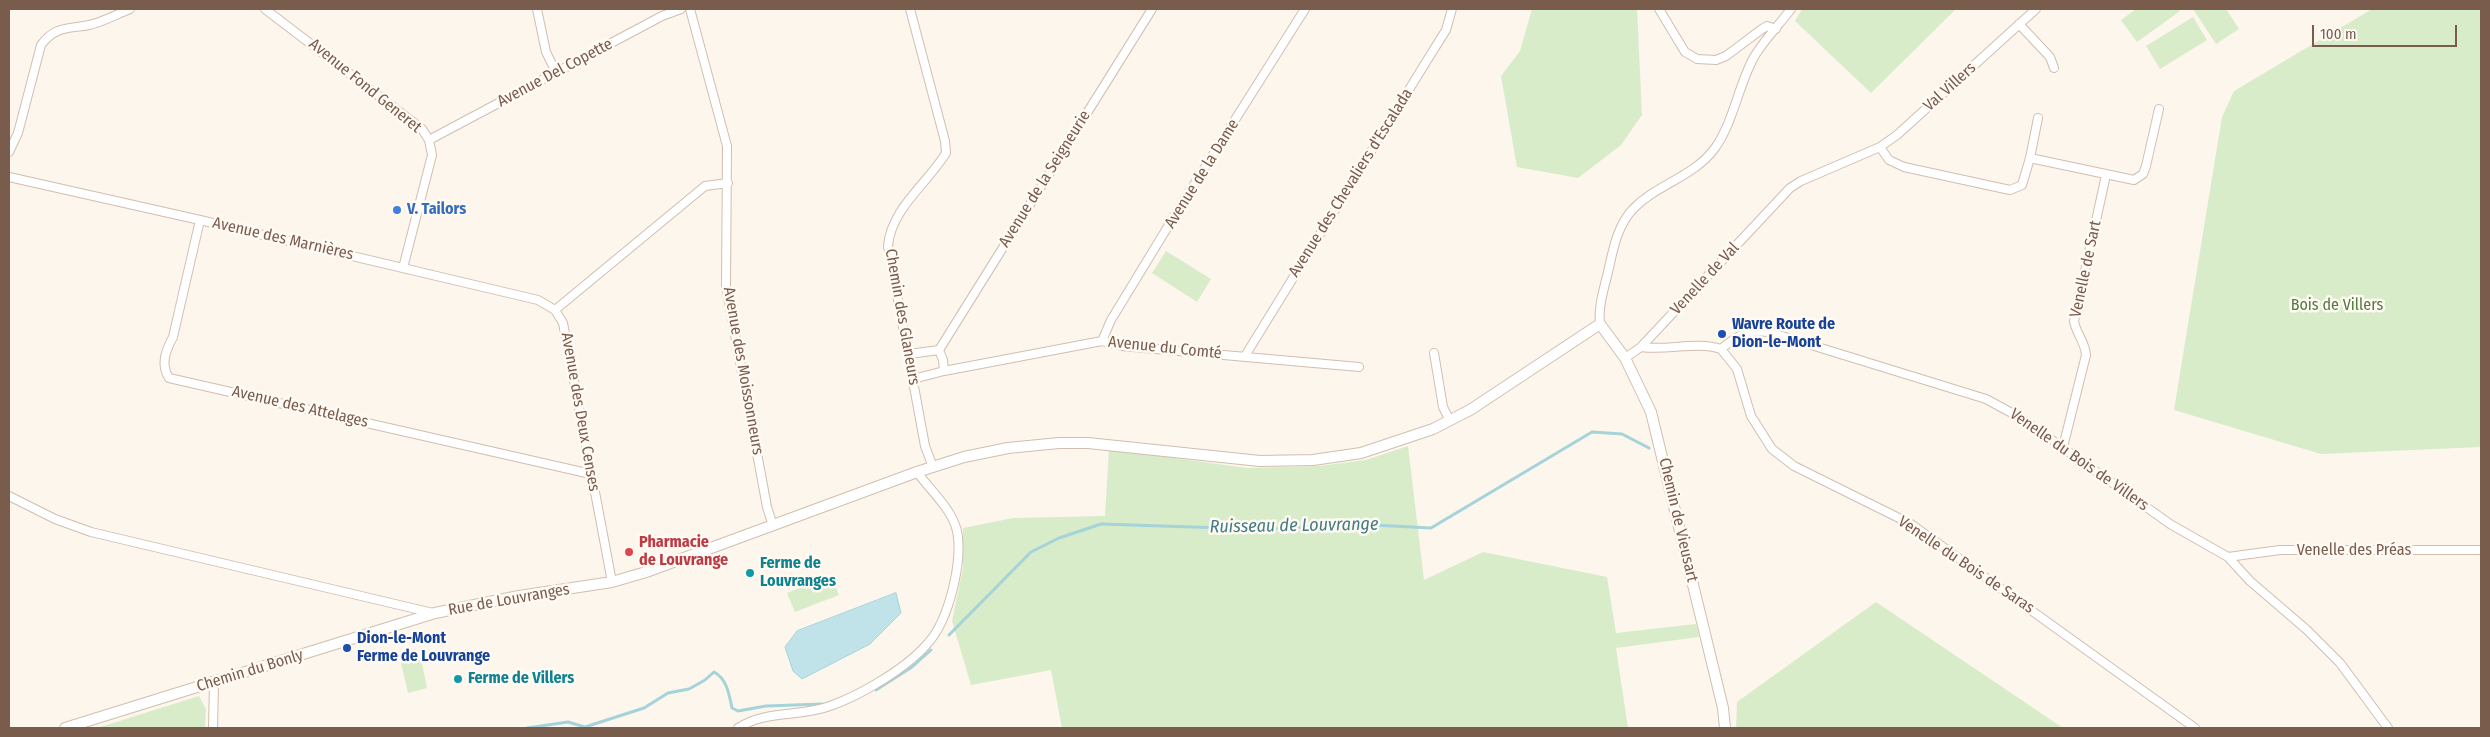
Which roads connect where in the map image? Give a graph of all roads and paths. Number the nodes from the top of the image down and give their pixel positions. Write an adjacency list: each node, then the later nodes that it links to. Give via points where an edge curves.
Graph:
1 (130, 9): 21 (street, via 90,25 61,29 48,36 41,45 18,133)
2 (265, 9): 19 (street, Avenue Fond Generet, via 422,129)
3 (537, 9): 16 (street, via 546,52)
4 (681, 9): 16 (street, Avenue Del Copette)
5 (690, 9): 25 (street, Avenue des Moissonneurs, via 728,146)
6 (910, 9): 36 (street, Chemin des Glaneurs, via 946,141 946,153 896,218 889,232 890,262)
7 (1152, 9): 34 (street, Avenue de la Seigneurie)
8 (1305, 9): 31 (street, Avenue de la Dame, via 1111,320)
9 (1452, 9): 37 (street, Avenue des Chevaliers d'Escalada, via 1446,30)
10 (1659, 9): 14 (street, via 1685,52 1697,59 1721,58 1762,29 1768,26)
11 (1791, 9): 14 (street)
12 (2036, 9): 13 (street, Val Villers)
13 (2019, 24): 15 (street, via 2050,57); 20 (street, Val Villers)
14 (1776, 29): 30 (street, via 1754,57 1729,123 1715,148 1699,165 1633,209 1623,223 1610,260 1599,312)
15 (2054, 68)
16 (556, 72): 19 (street, Avenue Del Copette)
17 (2159, 109): 23 (street, via 2143,174 2134,180)
18 (2038, 118): 22 (street)
19 (429, 140): 28 (street, Avenue Fond Generet, via 432,155)
20 (1880, 148): 22 (street, via 1889,160 1904,167 2010,190 2022,185); 26 (street, Val Villers, via 1801,181)
21 (9, 151)
22 (2030, 158): 23 (street)
23 (2106, 175): 43 (street, Venelle de Sart, via 2074,321 2076,332 2086,344 2086,355)
24 (9, 177): 27 (street, Avenue des Marnières)
25 (728, 183): 29 (street, Avenue des Deux Censes, via 705,186); 48 (street, Avenue des Moissonneurs, via 726,286)
26 (1780, 197): 32 (street, Venelle de Val)
27 (200, 220): 28 (street, Avenue des Marnières); 46 (street, Avenue des Attelages, via 173,337 163,365 169,378)
28 (403, 268): 29 (street, Avenue des Marnières, via 538,300)
29 (555, 310): 46 (street, Avenue des Deux Censes, via 564,323)
30 (1600, 324): 38 (street, Chemin de Vieusart); 42 (street, Rue de Louvranges)
31 (1102, 341): 37 (street, Avenue du Comté, via 1122,346); 40 (street, Avenue du Comté)
32 (1641, 347): 33 (street, via 1659,350 1709,345); 38 (street, Venelle de Val)
33 (1721, 349): 43 (street, Venelle du Bois de Villers, via 1750,330 1769,332 1986,399); 58 (street, Venelle du Bois de Saras, via 1737,369 1751,416 1772,449 1794,466 1911,524)
34 (939, 350): 36 (street); 40 (street)
35 (1434, 353): 42 (street, via 1443,407)
36 (909, 354): 41 (street, Chemin des Glaneurs)
37 (1245, 356): 39 (street, Avenue du Comté)
38 (1625, 358): 57 (street, Chemin de Vieusart, via 1644,393 1656,429 1723,708)
39 (1360, 367)
40 (944, 371): 41 (street, Avenue du Comté)
41 (913, 379): 44 (street, Chemin des Glaneurs, via 925,446)
42 (1450, 421): 44 (street, Rue de Louvranges, via 1361,453 1313,460 1260,461 1126,446 1059,443 1008,448)
43 (2063, 447): 50 (street, Venelle du Bois de Villers, via 2170,524)
44 (933, 466): 45 (street, Rue de Louvranges)
45 (917, 472): 48 (street, Rue de Louvranges); 56 (street, via 952,520 958,539 957,569 950,598 930,642 904,664 848,699 828,707 757,719)
46 (591, 474): 51 (street, Avenue des Deux Censes)
47 (9, 496): 52 (street, Rue de Louvranges, via 54,519 91,532)
48 (773, 526): 51 (street, Rue de Louvranges)
49 (2481, 550): 50 (street, Venelle des Préas, via 2280,550)
50 (2228, 558): 59 (street, Venelle du Bois de Villers, via 2340,663)
51 (612, 582): 52 (street, Rue de Louvranges)
52 (435, 613): 53 (street, Chemin du Bonly)
53 (214, 682): 54 (street, Chemin du Bonly); 55 (street)
54 (65, 728)
55 (213, 728)
56 (738, 728)
57 (1725, 728)
58 (2195, 728)
59 (2388, 728)

